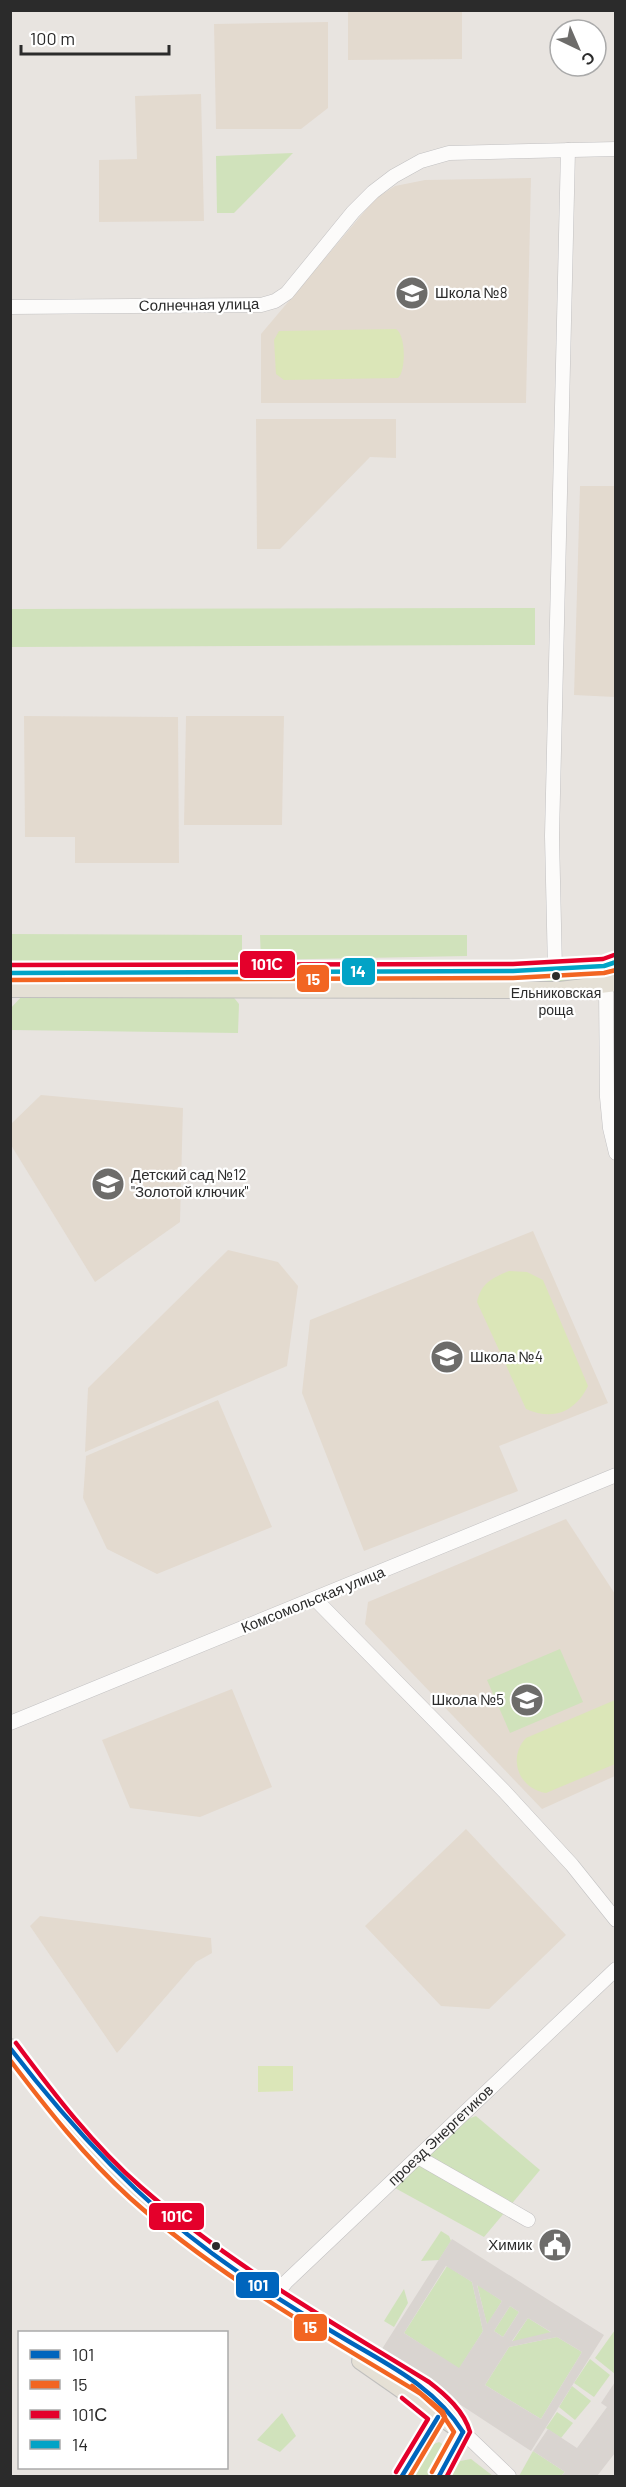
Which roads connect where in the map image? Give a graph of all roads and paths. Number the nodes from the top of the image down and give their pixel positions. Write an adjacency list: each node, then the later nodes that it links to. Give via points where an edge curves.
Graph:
1 (615, 149): 2 (street, Солнечная улица)
2 (568, 150): 3 (street, Солнечная улица, via 449,153 422,161 373,192 286,293 261,305); 5 (street, via 553,821)
3 (10, 307)
4 (610, 964): 5 (main road); 7 (main road)
5 (555, 970): 6 (main road)
6 (10, 973)
7 (611, 985): 8 (main road, via 525,990); 9 (street, via 607,1097)
8 (10, 989)
9 (615, 1153)
10 (615, 1475): 11 (street, Комсомольская улица)
11 (315, 1599): 12 (street, Комсомольская улица); 13 (street, via 504,1791 577,1870)
12 (10, 1723)
13 (615, 1920)
14 (615, 1969): 18 (street, проезд Энергетиков)
15 (10, 2047): 17 (main road)
16 (10, 2065): 17 (main road)
17 (65, 2127): 20 (main road, via 93,2164 205,2261)
18 (418, 2157): 19 (street); 20 (street, проезд Энергетиков, via 286,2282)
19 (528, 2220)
20 (272, 2300): 21 (main road); 22 (main road, via 424,2388 454,2415)
21 (438, 2416): 22 (main road); 23 (main road)
22 (463, 2432): 24 (main road); 25 (street)
23 (402, 2476)
24 (439, 2476)
25 (508, 2476)

